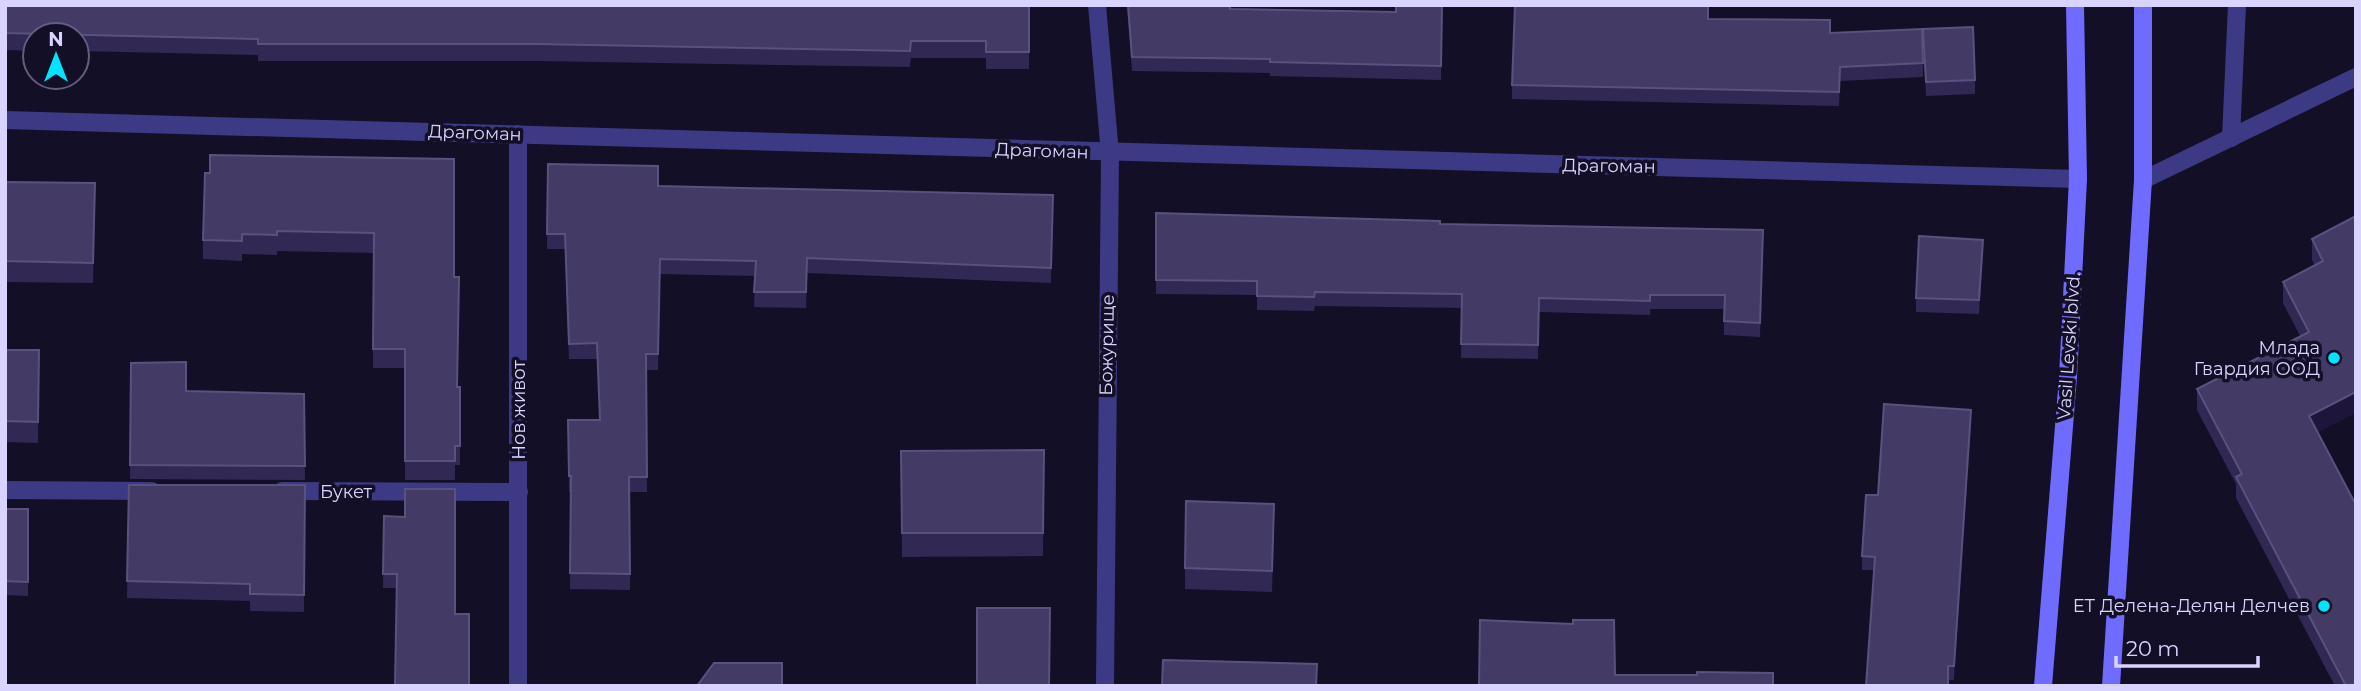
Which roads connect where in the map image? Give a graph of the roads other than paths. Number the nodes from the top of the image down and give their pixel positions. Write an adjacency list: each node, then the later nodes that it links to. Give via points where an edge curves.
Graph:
1 (1097, 5): 9 (street, Божурище)
2 (2075, 5): 10 (main road, Vasil Levski blvd.)
3 (2143, 5): 11 (main road)
4 (2237, 5): 8 (street)
5 (2356, 78): 8 (street)
6 (5, 120): 7 (street, Драгоман)
7 (518, 134): 9 (street, Драгоман); 15 (street, Нов живот)
8 (2231, 138): 11 (street)
9 (1110, 153): 10 (street, Драгоман); 17 (street, Божурище)
10 (2078, 178): 18 (main road, Vasil Levski blvd., via 2068,377)
11 (2143, 180): 19 (main road)
12 (5, 490): 13 (street)
13 (172, 491)
14 (269, 491): 15 (street, Букет)
15 (519, 492): 16 (street, Нов живот)
16 (518, 686)
17 (1105, 686)
18 (2043, 686)
19 (2111, 686)

